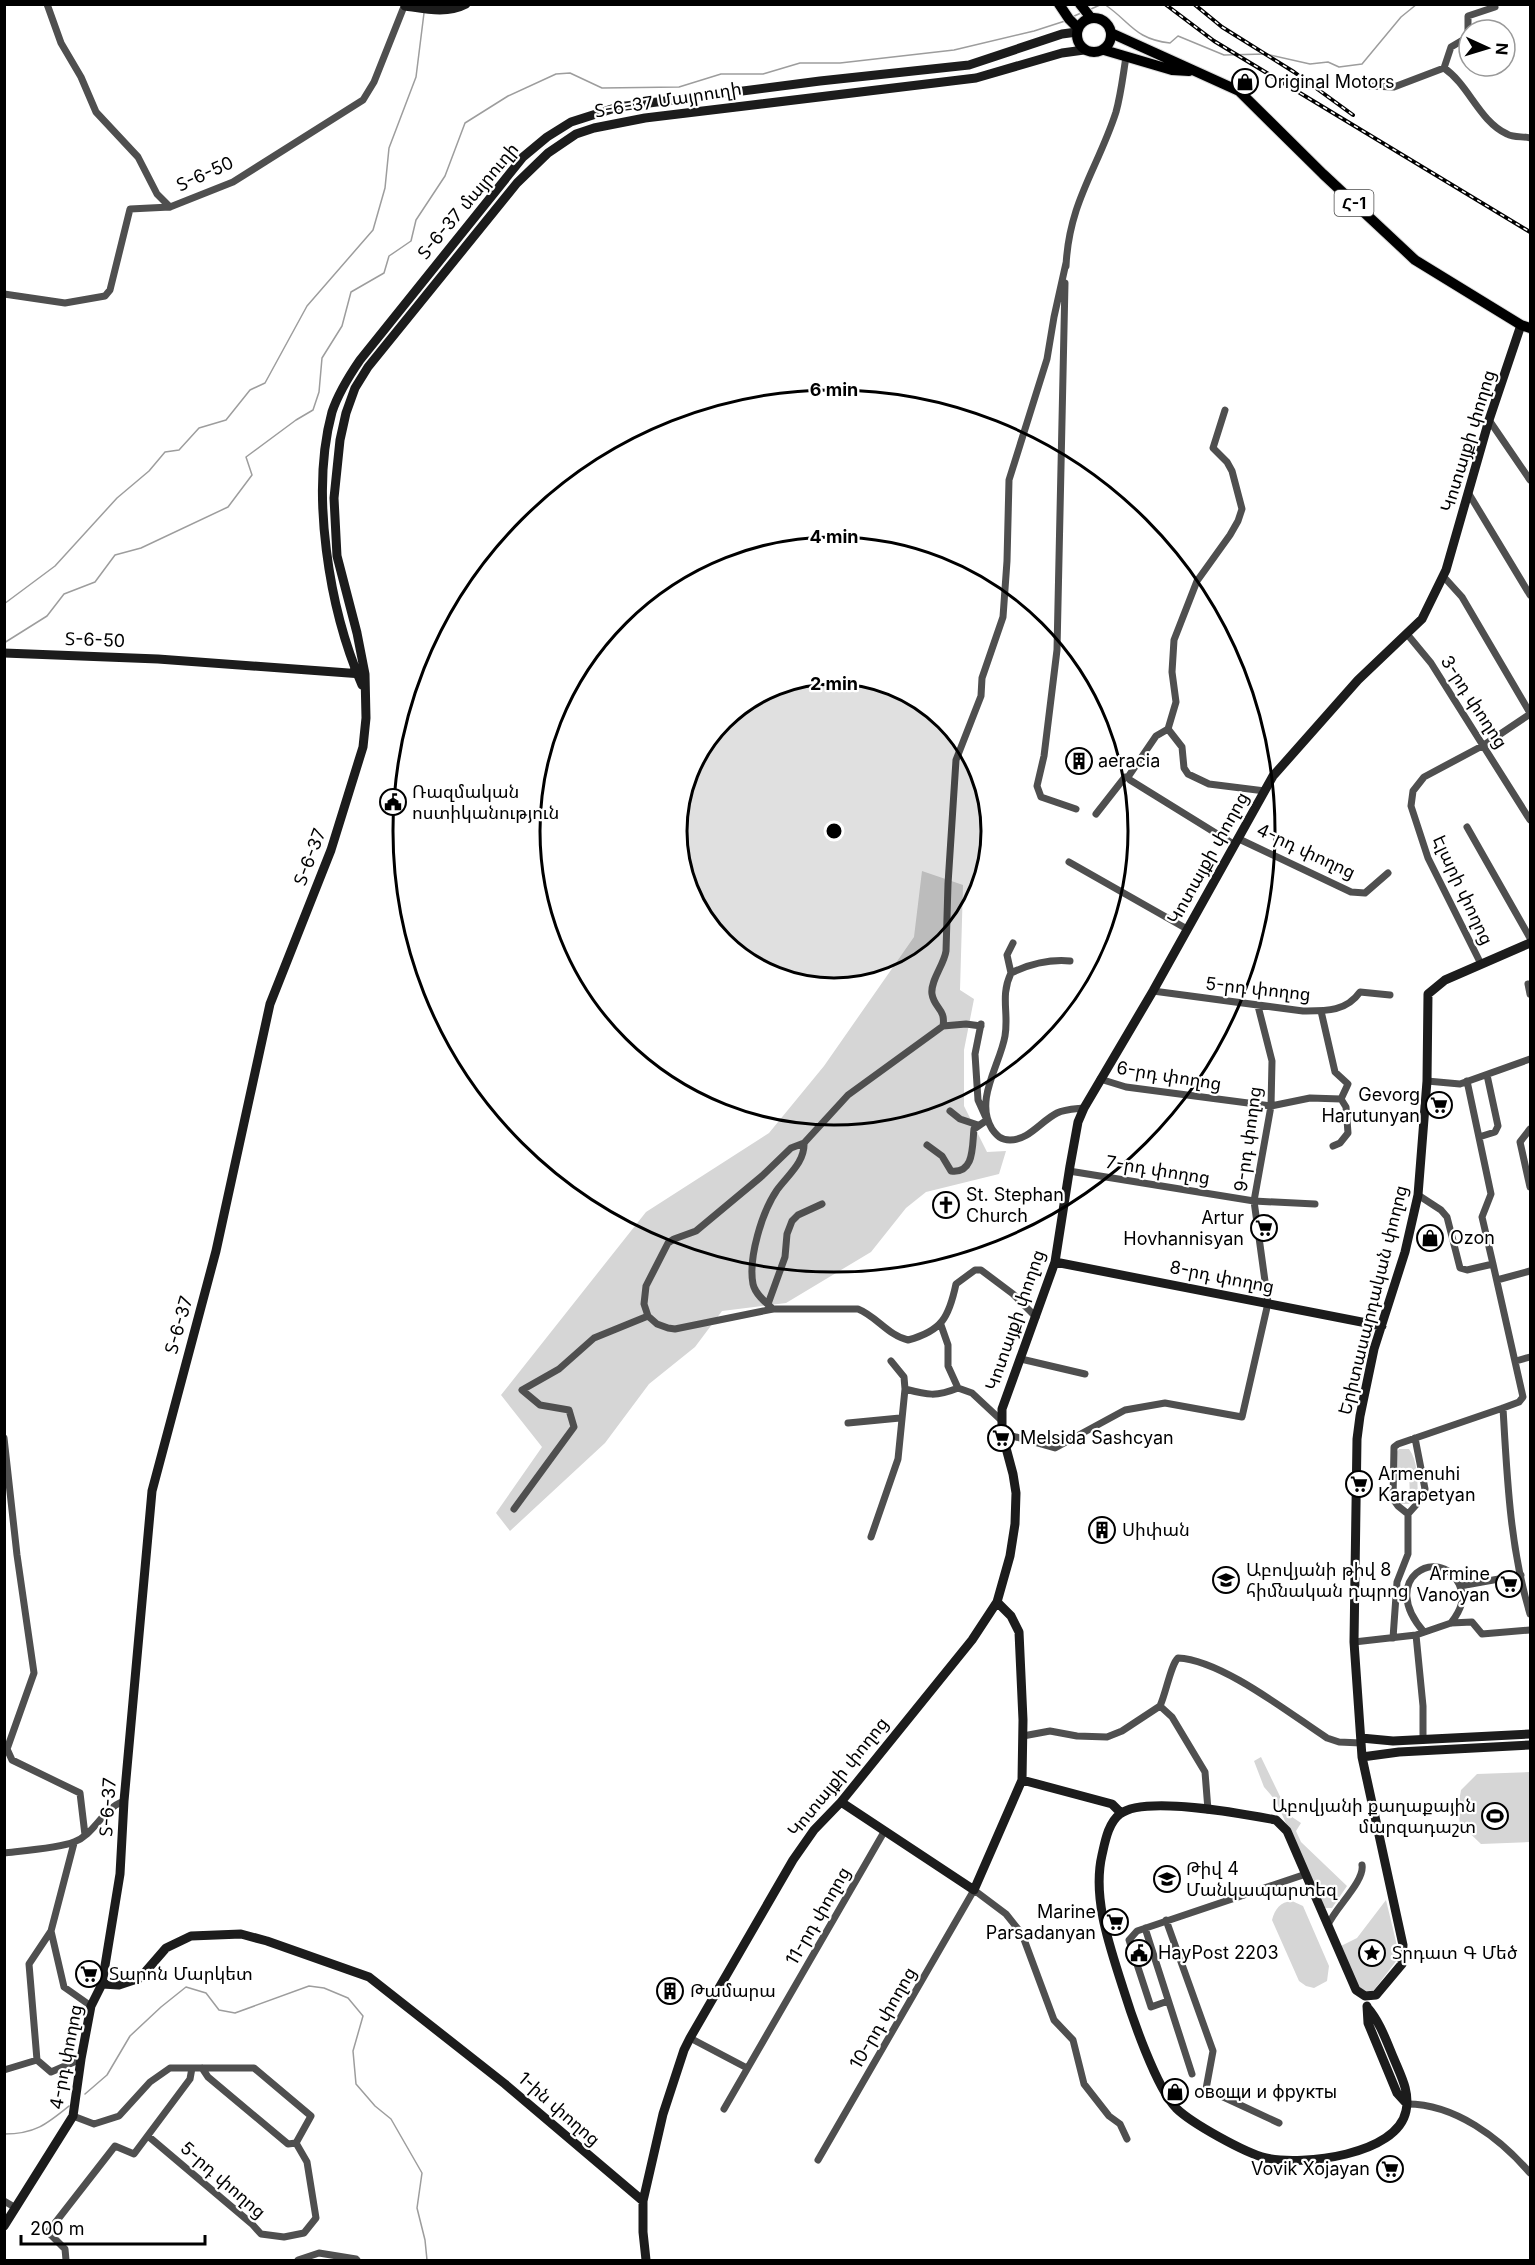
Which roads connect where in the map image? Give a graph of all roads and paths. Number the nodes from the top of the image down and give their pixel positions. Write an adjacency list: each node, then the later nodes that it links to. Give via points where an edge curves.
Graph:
1 (47, 4): 19 (street, via 61,43 96,112 138,157 157,194)
2 (466, 4): 5 (main road, Տ-6-50, via 458,9 436,11)
3 (1059, 4): 8 (main road)
4 (1080, 4): 7 (main road, Հ-1)
5 (406, 6): 19 (street, Տ-6-50 / Տ-6-50, via 363,100 233,182)
6 (1495, 7): 13 (street, via 1468,16 1468,37 1451,47)
7 (1091, 18): 8 (main road); 9 (main road, Հ-1, via 1105,21)
8 (1077, 30): 10 (main road, via 1078,42); 16 (main road, Տ-6-37 մայրուղի / Տ-6-37, via 969,65)
9 (1111, 33): 11 (main road); 14 (main road, Հ-1)
10 (1084, 50): 11 (main road, Հ-1); 17 (main road, Տ-6-37 Մայրուղի / Տ-6-37, via 976,78)
11 (1104, 50): 12 (main road, Հ-1)
12 (1126, 57): 14 (main road, Հ-1, via 1172,70); 20 (street, via 1116,111 1072,219)
13 (1444, 68): 15 (street, via 1394,87); 18 (street, via 1455,75 1499,129 1509,136)
14 (1195, 71): 23 (main road, Հ-1, via 1239,91 1415,260)
15 (1370, 86)
16 (643, 103): 17 (main road); 22 (main road, Տ-6-37 մայրուղի / Տ-6-37, via 571,122 523,157)
17 (645, 118): 22 (main road, Տ-6-37 Մայրուղի / Տ-6-37, via 576,134 548,153)
18 (1530, 138)
19 (170, 207): 21 (street, Տ-6-50 / Տ-6-50, via 130,209 110,290 105,296 64,303)
20 (1066, 263): 42 (street, via 1057,650 1037,786 1041,797); 62 (street, via 1047,359 1009,480 1003,617 982,678 981,696 956,760 946,951 932,992 942,1011)
21 (4, 294)
22 (410, 305): 29 (main road, Տ-6-37 Մայրուղի / Տ-6-37, via 355,388 346,413 334,498); 30 (main road, Տ-6-37 մայրուղի / Տ-6-37, via 360,360 333,411 322,496)
23 (1526, 327): 24 (main road, Հ-1); 26 (main road, Կոտայքի փողոց)
24 (1530, 338)
25 (1225, 410): 38 (street, via 1213,448 1232,471 1242,508 1230,535 1197,581 1174,640 1172,672 1176,702)
26 (1489, 420): 27 (street); 28 (main road, Կոտայքի փողոց)
27 (1530, 480)
28 (1469, 494): 31 (main road, Կոտայքի փողոց); 32 (street)
29 (337, 556): 30 (main road); 35 (main road, Տ-6-37 Մայրուղի / Տ-6-37, via 357,633)
30 (326, 558): 35 (main road, Տ-6-37 մայրուղի / Տ-6-37, via 337,607)
31 (1443, 576): 33 (main road, Կոտայքի փողոց, via 1422,619); 37 (street, via 1462,597)
32 (1530, 595)
33 (1407, 634): 39 (street, 3-րդ փողոց, via 1431,663); 41 (main road, Կոտայքի փողոց, via 1358,680 1273,776)
34 (4, 653): 35 (main road, Տ-6-50 / Տ-6-50, via 158,659)
35 (361, 674): 36 (main road, Տ-6-37 մայրուղի / Տ-6-37)
36 (365, 691): 130 (main road, Տ-6-37 / Տ-6-37, via 363,747 331,850 270,1004 216,1251 152,1491)
37 (1530, 714): 39 (street, Էլարի փողոց)
38 (1168, 729): 40 (street, via 1156,736); 41 (street, via 1182,747 1188,774 1209,784)
39 (1484, 745): 44 (street, 3-րդ փողոց); 54 (street, Էլարի փողոց, via 1424,777 1413,791 1411,806 1428,858)
40 (1128, 777): 43 (street); 46 (street, 4-րդ փողոց)
41 (1265, 791): 46 (main road, Կոտայքի փողոց)
42 (1076, 809)
43 (1096, 814)
44 (1530, 819)
45 (1467, 827): 50 (street)
46 (1237, 842): 48 (street, 4-րդ փողոց, via 1352,892 1365,893); 49 (main road, Կոտայքի փողոց)
47 (1069, 862): 49 (street)
48 (1388, 873)
49 (1187, 930): 57 (main road, Կոտայքի փողոց)
50 (1530, 938)
51 (1013, 943): 55 (street, via 1007,955)
52 (1530, 944): 54 (main road, Երիտասարդական փողոց)
53 (1070, 961): 55 (street, via 1028,965)
54 (1481, 964): 66 (main road, Երիտասարդական փողոց, via 1445,980 1428,994)
55 (1011, 973): 72 (street, via 1004,992 1005,1038 992,1071)
56 (1528, 984): 59 (street)
57 (1153, 992): 60 (street, 5-րդ փողոց); 65 (main road, Կոտայքի փողոց)
58 (1390, 994): 61 (street, 5-րդ փողոց, via 1360,992 1347,1006)
59 (1530, 994)
60 (1258, 1006): 61 (street, 5-րդ փողոց); 69 (street, 9-րդ փողոց, via 1272,1061)
61 (1321, 1011): 68 (street, via 1335,1072 1348,1084)
62 (943, 1026): 72 (street, via 981,1024 975,1054 978,1100); 76 (street, via 848,1095)
63 (1530, 1059): 64 (street)
64 (1487, 1074): 67 (street); 75 (street, via 1498,1126 1495,1132)
65 (1100, 1079): 69 (street, 6-րդ փողոց, via 1126,1087); 70 (main road, Կոտայքի փողոց)
66 (1427, 1082): 67 (street); 81 (main road, Երիտասարդական փողոց)
67 (1467, 1082): 75 (street)
68 (1341, 1099): 69 (street, 6-րդ փողոց, via 1310,1098); 78 (street, via 1346,1107 1348,1133)
69 (1271, 1106): 82 (street, 9-րդ փողոց)
70 (1084, 1108): 72 (street, via 1056,1113 1020,1139 1008,1141 998,1137); 79 (main road, Կոտայքի փողոց)
71 (950, 1111): 73 (street)
72 (987, 1120): 73 (street)
73 (978, 1125): 77 (street, via 974,1129 972,1156 962,1171 951,1171 942,1156)
74 (1530, 1129): 80 (street, via 1521,1142)
75 (1479, 1137): 86 (street, via 1491,1194 1482,1217)
76 (804, 1143): 90 (street, via 801,1159 776,1192 761,1221 753,1260 753,1286); 91 (street, via 791,1148 696,1231 668,1243 646,1286 644,1304)
77 (927, 1145)
78 (1333, 1146)
79 (1069, 1171): 82 (street, 7-րդ փողոց); 85 (main road, Կոտայքի փողոց)
80 (1530, 1187)
81 (1418, 1195): 86 (street, via 1447,1217 1460,1268); 94 (main road, Երիտասարդական փողոց)
82 (1254, 1201): 83 (street, 7-րդ փողոց); 89 (street, 9-րդ փողոց)
83 (1314, 1203)
84 (822, 1204): 90 (street, via 792,1221)
85 (1055, 1262): 89 (main road, 8-րդ փողոց); 92 (main road, Կոտայքի փողոց)
86 (1493, 1264): 88 (street)
87 (1530, 1271): 88 (street)
88 (1497, 1281): 98 (street)
89 (1268, 1303): 94 (main road, 8-րդ փողոց); 106 (street, 9-րդ փողոց, via 1242,1417 1165,1403 1125,1410 1055,1449)
90 (770, 1307): 91 (street, via 675,1329 657,1324); 93 (street, via 858,1309 908,1340)
91 (648, 1316): 109 (street, via 594,1338 559,1369 522,1390 540,1405 569,1410 574,1427)
92 (1036, 1317): 93 (street, via 986,1273 975,1270 956,1284); 96 (main road, Կոտայքի փողոց)
93 (941, 1325): 100 (street, via 948,1345 948,1366)
94 (1382, 1326): 121 (main road, Երիտասարդական փողոց, via 1357,1439)
95 (1530, 1358): 98 (street)
96 (1020, 1359): 99 (street); 104 (main road, Կոտայքի փողոց, via 1002,1409)
97 (891, 1361): 101 (street, via 904,1377)
98 (1516, 1362): 102 (street, via 1523,1397)
99 (1085, 1374)
100 (958, 1388): 101 (street, via 932,1396); 104 (street, via 972,1393)
101 (905, 1389): 103 (street)
102 (1503, 1408): 108 (street); 112 (street, via 1507,1482)
103 (900, 1418): 105 (street); 111 (street, via 898,1459)
104 (1002, 1421): 106 (main road, Կոտայքի փողոց)
105 (848, 1423)
106 (1002, 1433): 114 (main road, Կոտայքի փողոց, via 1013,1474 1015,1524)
107 (4, 1438): 135 (street, via 34,1673 7,1749 12,1760 80,1793)
108 (1415, 1438): 110 (street, via 1425,1489 1424,1496); 110 (street, via 1398,1444 1393,1454 1393,1499)
109 (514, 1509)
110 (1408, 1514): 120 (street, via 1408,1554 1397,1582)
111 (871, 1537)
112 (1521, 1575): 113 (street); 115 (street)
113 (1460, 1586): 116 (street, via 1462,1605); 118 (street, via 1450,1572 1436,1567 1422,1569 1410,1579 1408,1608)
114 (997, 1602): 124 (main road, via 1011,1616 1019,1632); 131 (main road, Կոտայքի փողոց, via 972,1640)
115 (1530, 1614)
116 (1451, 1623): 117 (street, via 1472,1622 1482,1634); 118 (street)
117 (1530, 1630)
118 (1424, 1632): 119 (street)
119 (1416, 1635): 120 (street); 126 (street)
120 (1393, 1638): 121 (street)
121 (1354, 1642): 125 (main road, Երիտասարդական փողոց)
122 (1160, 1706): 124 (street, via 1107,1737 1050,1731); 125 (street, via 1174,1661 1187,1658 1235,1678 1327,1738 1339,1742); 132 (street, via 1172,1717 1205,1772)
123 (1530, 1734): 126 (main road)
124 (1023, 1736): 129 (main road)
125 (1361, 1740): 126 (main road); 128 (main road, Երիտասարդական փողոց)
126 (1423, 1740)
127 (1530, 1745): 128 (main road)
128 (1362, 1757): 146 (main road, Երիտասարդական փողոց, via 1404,1952 1395,1974)
129 (1022, 1780): 133 (main road, via 1112,1804); 140 (main road)
130 (124, 1801): 135 (street, via 113,1805); 145 (main road, Տ-6-37 / Տ-6-37, via 120,1874)
131 (841, 1802): 134 (main road); 149 (main road, Կոտայքի փողոց, via 793,1860)
132 (1208, 1810): 133 (main road, via 1160,1804); 139 (main road, via 1279,1821)
133 (1121, 1813): 157 (main road, via 1109,1829 1100,1862 1101,1904 1125,1995 1152,2064 1174,2106 1199,2126 1255,2154 1292,2160 1345,2154 1378,2143 1400,2125)
134 (884, 1832): 140 (main road); 154 (street, 11-րդ փողոց)
135 (84, 1835): 136 (street)
136 (74, 1843): 137 (street); 144 (street)
137 (4, 1853)
138 (1362, 1865): 142 (street, via 1359,1880)
139 (1306, 1875): 141 (street); 142 (main road)
140 (974, 1890): 162 (street, via 1006,1914 1022,1934 1054,2020 1073,2040 1084,2084 1120,2124); 164 (street, 10-րդ փողոց)
141 (1166, 1920): 143 (street); 160 (street, via 1213,2051 1206,2089)
142 (1328, 1925): 146 (main road, via 1354,1986)
143 (1145, 1928): 147 (street); 147 (street, via 1130,1940 1151,2007)
144 (51, 1931): 148 (street, via 64,1987); 151 (street, via 29,1964)
145 (102, 1984): 148 (main road, 4-րդ փողոց / Տ-6-37); 167 (main road, 1-ին փողոց, via 119,1985 140,1978 166,1948 191,1936 241,1934 369,1977 505,2084)
146 (1367, 2000): 157 (main road, via 1406,2087)
147 (1168, 2001): 156 (street)
148 (91, 2006): 150 (main road, 4-րդ փողոց / Տ-6-37)
149 (690, 2038): 154 (street); 167 (main road, Կոտայքի փողոց, via 663,2114)
150 (81, 2059): 151 (street, via 51,2072); 159 (main road, 4-րդ փողոց / Տ-6-37)
151 (37, 2060): 155 (street)
152 (192, 2068): 153 (street); 159 (street, via 170,2068 150,2082 119,2116 94,2124); 161 (street, via 190,2079)
153 (201, 2068): 163 (street, via 288,2144); 163 (street, via 254,2068 311,2116)
154 (747, 2068): 158 (street, 11-րդ փողոց)
155 (4, 2070)
156 (1192, 2074)
157 (1407, 2104): 165 (street, via 1434,2106 1461,2118 1504,2146)
158 (724, 2109)
159 (73, 2116): 168 (main road, 4-րդ փողոց / Տ-6-37)
160 (1279, 2123)
161 (148, 2136): 163 (street, 5-րդ փողոց, via 261,2234 284,2237 304,2233 316,2218 307,2162); 170 (street, via 134,2154 115,2146 48,2232 65,2249)
162 (1127, 2139)
163 (296, 2143)
164 (818, 2160)
165 (1530, 2173)
166 (4, 2201): 168 (street)
167 (643, 2201): 173 (main road)
168 (16, 2208): 169 (main road, Տ-6-37)
169 (4, 2226)
170 (66, 2260)
171 (298, 2260): 172 (street, via 319,2253)
172 (357, 2260)
173 (646, 2260)

